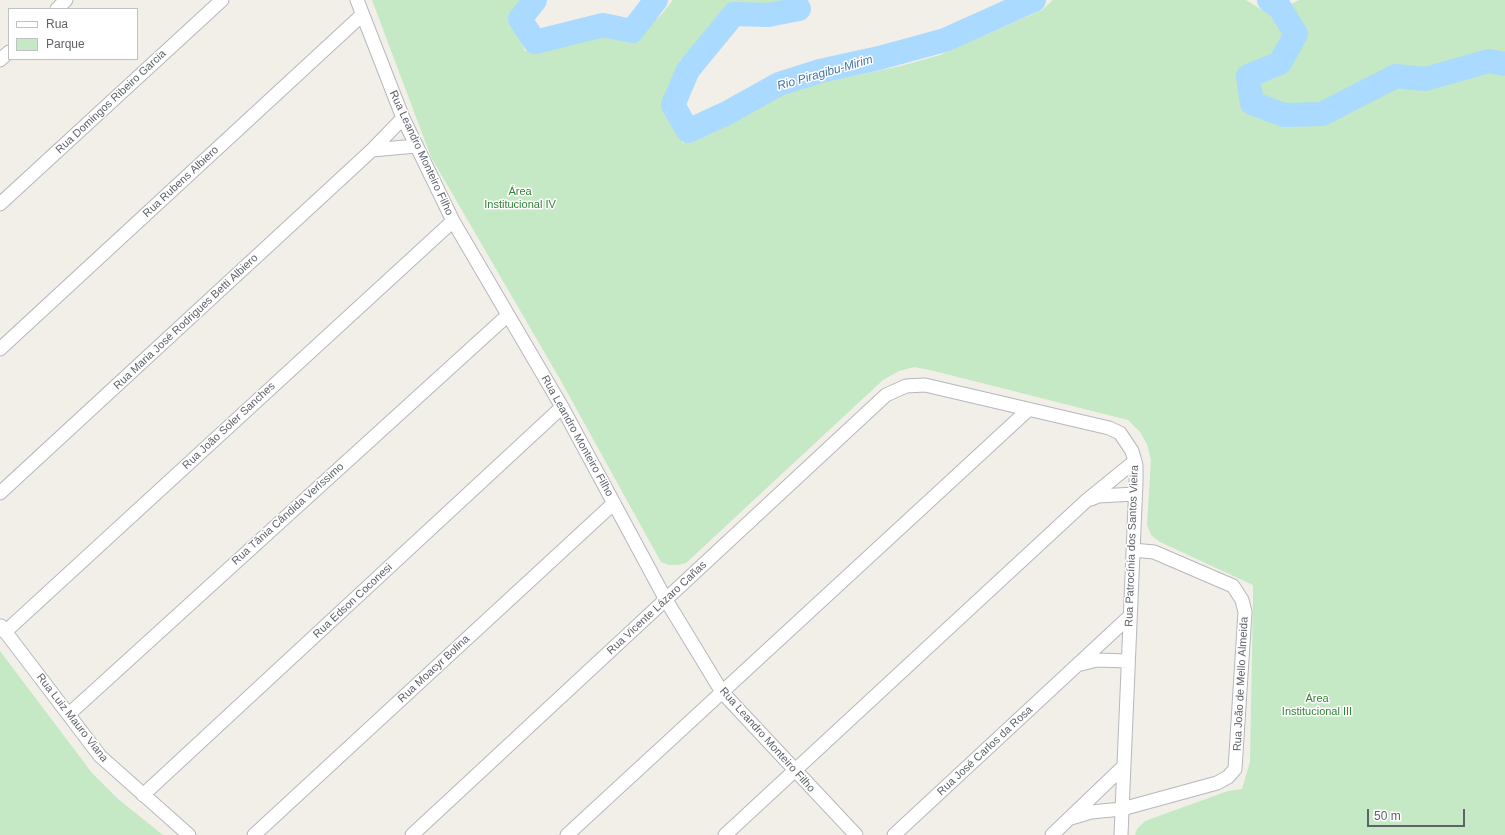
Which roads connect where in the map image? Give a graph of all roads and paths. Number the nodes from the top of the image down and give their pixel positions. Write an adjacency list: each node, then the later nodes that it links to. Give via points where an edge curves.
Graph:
1 (66, 0): 4 (street)
2 (222, 0): 11 (street, Rua Domingos Ribeiro Garcia)
3 (357, 0): 5 (street, Rua Leandro Monteiro Filho)
4 (57, 8)
5 (362, 15): 8 (street, Rua Leandro Monteiro Filho); 14 (street, Rua Rubens Albiero)
6 (8, 53): 7 (street)
7 (0, 60)
8 (403, 118): 9 (street, Rua Leandro Monteiro Filho); 10 (street, Rua Maria José Rodrigues Betti Albiero)
9 (416, 146): 10 (street); 12 (street, Rua Leandro Monteiro Filho)
10 (372, 150): 19 (street, Rua Maria José Rodrigues Betti Albiero)
11 (0, 204)
12 (453, 221): 13 (street, Rua Leandro Monteiro Filho); 26 (street, Rua João Soler Sanches)
13 (508, 315): 16 (street, Rua Leandro Monteiro Filho); 30 (street, Rua Tânia Cândida Veríssimo)
14 (0, 349)
15 (906, 386): 17 (street, Rua Patrocínia dos Santos Vieira, via 925,385); 24 (street, Rua Vicente Lázaro Cañas, via 886,395)
16 (562, 407): 22 (street, Rua Leandro Monteiro Filho); 33 (street, Rua Edson Coconesi)
17 (1028, 410): 18 (street, Rua Patrocínia dos Santos Vieira, via 1109,428 1120,433 1128,442); 29 (street)
18 (1135, 460): 20 (street, Rua Patrocínia dos Santos Vieira); 21 (street)
19 (0, 493)
20 (1135, 494): 21 (street, via 1098,496); 23 (street, Rua Patrocínia dos Santos Vieira)
21 (1087, 500): 32 (street)
22 (614, 503): 24 (street, Rua Leandro Monteiro Filho); 37 (street, Rua Moacyr Bolina)
23 (1133, 550): 25 (street, Rua Patrocínia dos Santos Vieira); 34 (street, Rua João de Mello Almeida, via 1154,552 1233,586 1242,600 1245,612 1235,769 1228,777 1217,783)
24 (666, 600): 29 (street, Rua Leandro Monteiro Filho); 38 (street, Rua Vicente Lázaro Cañas)
25 (1130, 616): 27 (street, Rua Patrocínia dos Santos Vieira); 28 (street, Rua José Carlos da Rosa)
26 (3, 629): 30 (street, Rua Luiz Mauro Viana)
27 (1128, 661): 28 (street, Rua José Carlos da Rosa, via 1097,660); 31 (street, Rua Patrocínia dos Santos Vieira)
28 (1076, 667): 42 (street, Rua José Carlos da Rosa)
29 (722, 692): 32 (street, Rua Leandro Monteiro Filho); 39 (street)
30 (69, 714): 33 (street, Rua Luiz Mauro Viana, via 100,756)
31 (1124, 766): 34 (street, Rua Patrocínia dos Santos Vieira); 35 (street)
32 (794, 771): 40 (street); 41 (street, Rua Leandro Monteiro Filho)
33 (143, 795): 36 (street, Rua Luiz Mauro Viana)
34 (1122, 810): 35 (street, Rua João de Mello Almeida, via 1091,812); 44 (street, Rua Patrocínia dos Santos Vieira)
35 (1070, 818): 43 (street)
36 (189, 835)
37 (254, 835)
38 (412, 835)
39 (567, 835)
40 (725, 835)
41 (856, 835)
42 (894, 835)
43 (1052, 835)
44 (1121, 835)

